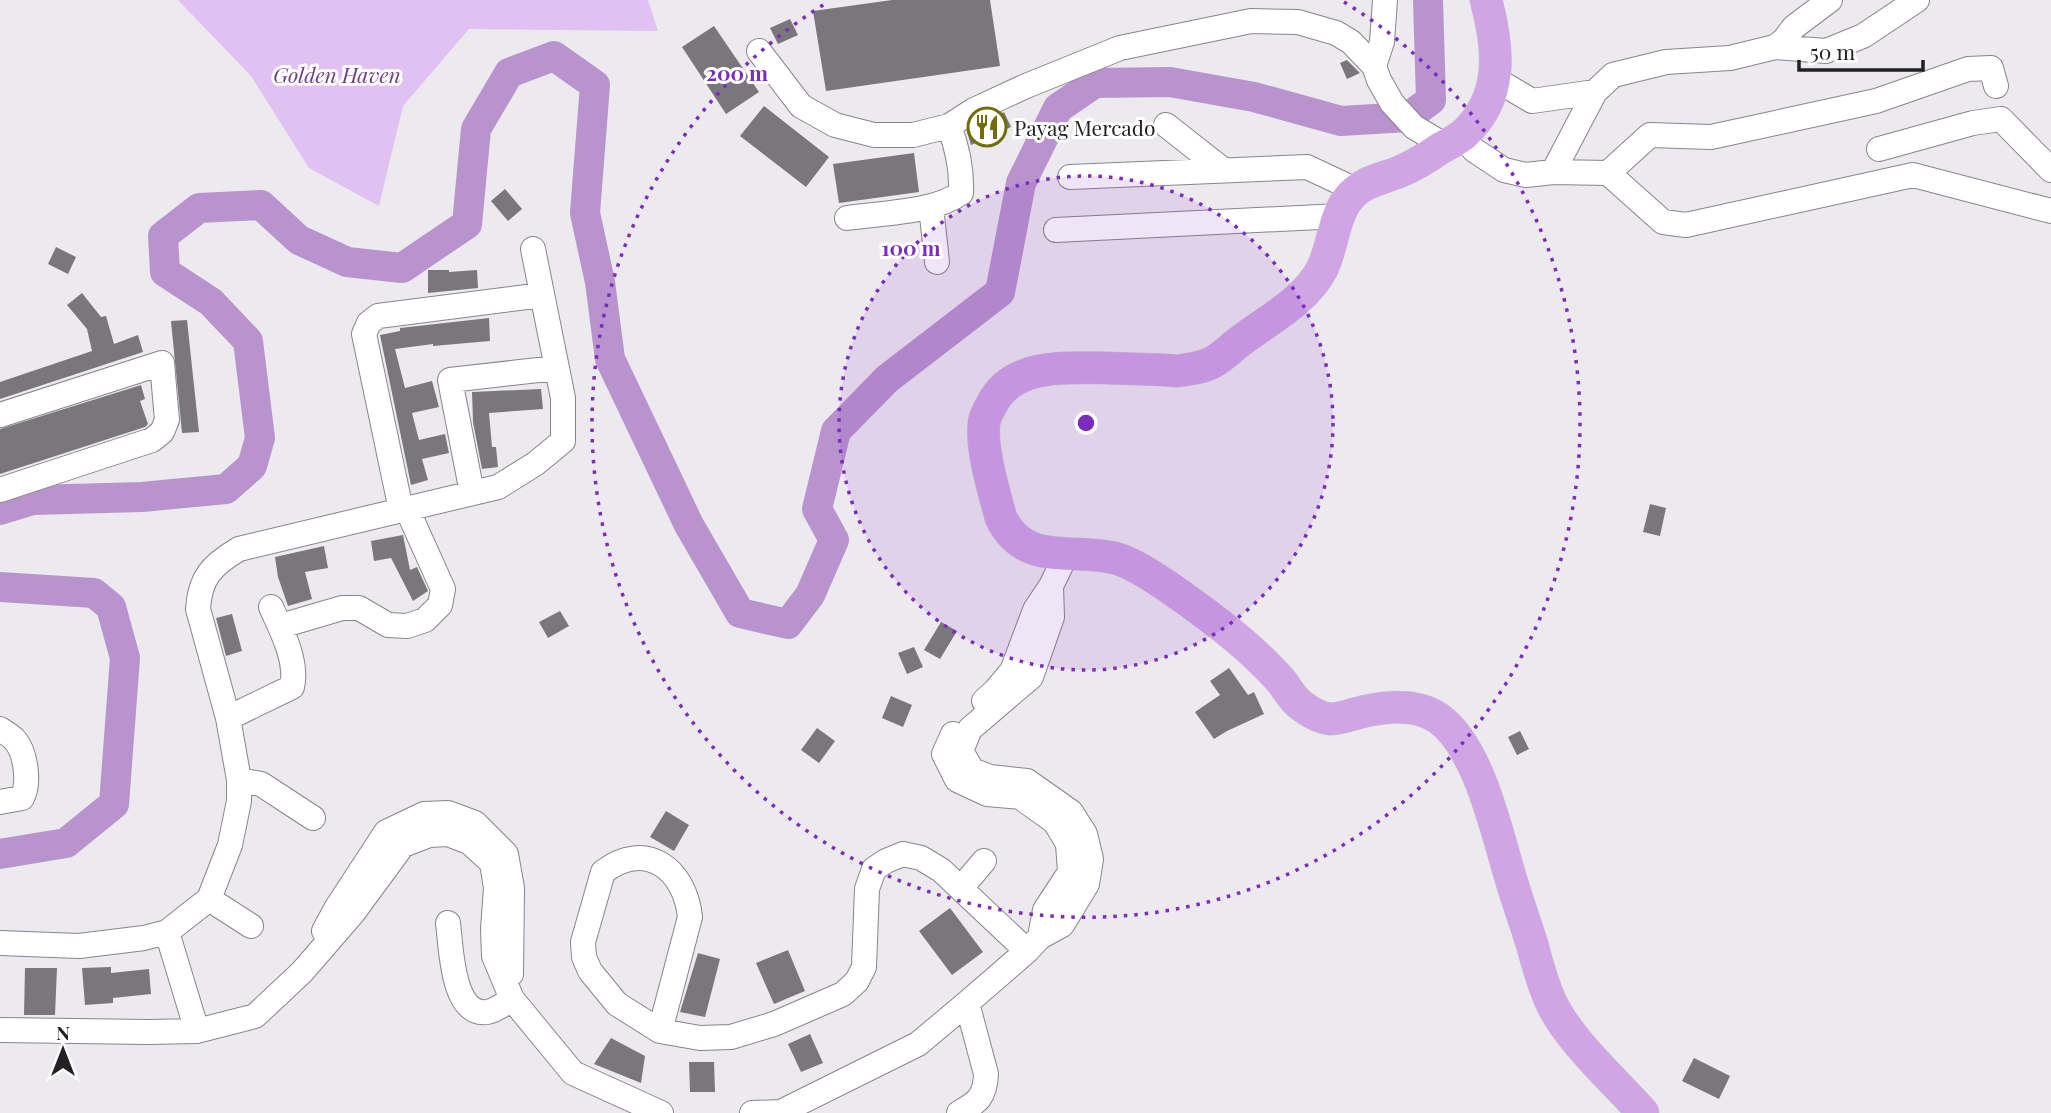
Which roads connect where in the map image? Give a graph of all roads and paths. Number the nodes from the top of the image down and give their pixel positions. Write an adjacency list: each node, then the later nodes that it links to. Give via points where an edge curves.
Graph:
1 (1385, 0): 7 (street)
2 (1486, 0): 8 (main road, via 1495,45)
3 (1830, 0): 5 (street)
4 (1917, 0): 5 (street, via 1863,36 1826,51)
5 (1774, 47): 10 (street, via 1730,58 1666,62 1613,75)
6 (759, 51): 12 (street, via 801,106 835,125 874,135 913,135)
7 (1376, 73): 12 (street, via 1351,41 1336,33 1298,22 1251,21 1120,48 974,110); 13 (street, via 1387,107 1407,130)
8 (1495, 79): 10 (street, via 1532,101); 13 (main road, via 1481,115)
9 (1996, 86): 18 (street, via 1991,68 1968,69 1876,101 1711,137 1650,135)
10 (1595, 92): 17 (street)
11 (1166, 124): 15 (street)
12 (949, 126): 21 (street, via 958,149 961,193)
13 (1444, 147): 17 (street, via 1474,150 1504,170 1526,175); 20 (main road)
14 (1879, 149): 16 (street, via 2001,119)
15 (1223, 169): 19 (street); 20 (street, via 1307,167)
16 (2051, 170)
17 (1553, 172): 18 (street)
18 (1608, 173): 22 (street, via 1663,222 1686,226 1913,175)
19 (1070, 177)
20 (1356, 190): 23 (main road)
21 (932, 207): 24 (street); 27 (street)
22 (2051, 211)
23 (1339, 216): 25 (street); 34 (main road, via 1312,286 1212,363 1177,371 1061,368 1027,374 999,391 984,421 984,443 1001,518 1023,545)
24 (847, 218)
25 (1056, 230)
26 (533, 249): 28 (street)
27 (937, 262)
28 (542, 295): 29 (street); 33 (street, via 377,316 369,323 364,334)
29 (556, 368): 32 (street, via 563,398 563,441 498,487); 32 (street, via 450,380)
30 (0, 415): 31 (street, via 162,363 167,420 152,440)
31 (0, 490)
32 (472, 493): 33 (street)
33 (404, 510): 35 (street, via 239,549 208,574 199,592 198,609); 35 (street, via 443,589 440,605 425,620 407,626 388,625 359,608 276,617 295,674 292,687)
34 (1066, 555): 47 (street, via 1051,586 1052,617 1021,674 970,729 961,751 972,770 1027,782 1060,804 1085,834 1091,859 1087,884 1062,925); 56 (main road, via 1117,559 1164,584 1261,661 1298,704 1314,715 1329,719 1387,707 1406,708 1445,724 1474,767 1488,800 1540,970 1562,1025)
35 (228, 718): 37 (street)
36 (0, 729): 38 (street, via 21,750 26,787 22,798)
37 (239, 780): 39 (street, via 261,784); 42 (street, via 230,845)
38 (0, 803)
39 (313, 818)
40 (984, 862): 41 (street)
41 (961, 888): 47 (street); 52 (street, via 921,858 903,854 886,861 874,869 867,889 864,967 843,994 731,1037 700,1038)
42 (209, 899): 44 (street); 45 (street)
43 (448, 923): 48 (street, via 460,999 473,1010 486,1012)
44 (251, 926)
45 (166, 932): 46 (street, via 79,946); 51 (street)
46 (0, 943)
47 (1034, 944): 49 (street)
48 (512, 999): 51 (street, via 512,888 506,854 475,823 448,813 424,814 386,832 302,972 255,1016); 53 (street, via 573,1073)
49 (967, 1003): 54 (street, via 918,1044 781,1112); 55 (street, via 986,1074 982,1095)
50 (0, 1030): 51 (street)
51 (197, 1031)
52 (660, 1031): 52 (street, via 617,1004 584,957 583,942 603,872 644,857 672,874 683,890 690,917)
53 (661, 1113)
54 (752, 1113)
55 (959, 1113)
56 (1643, 1113)

